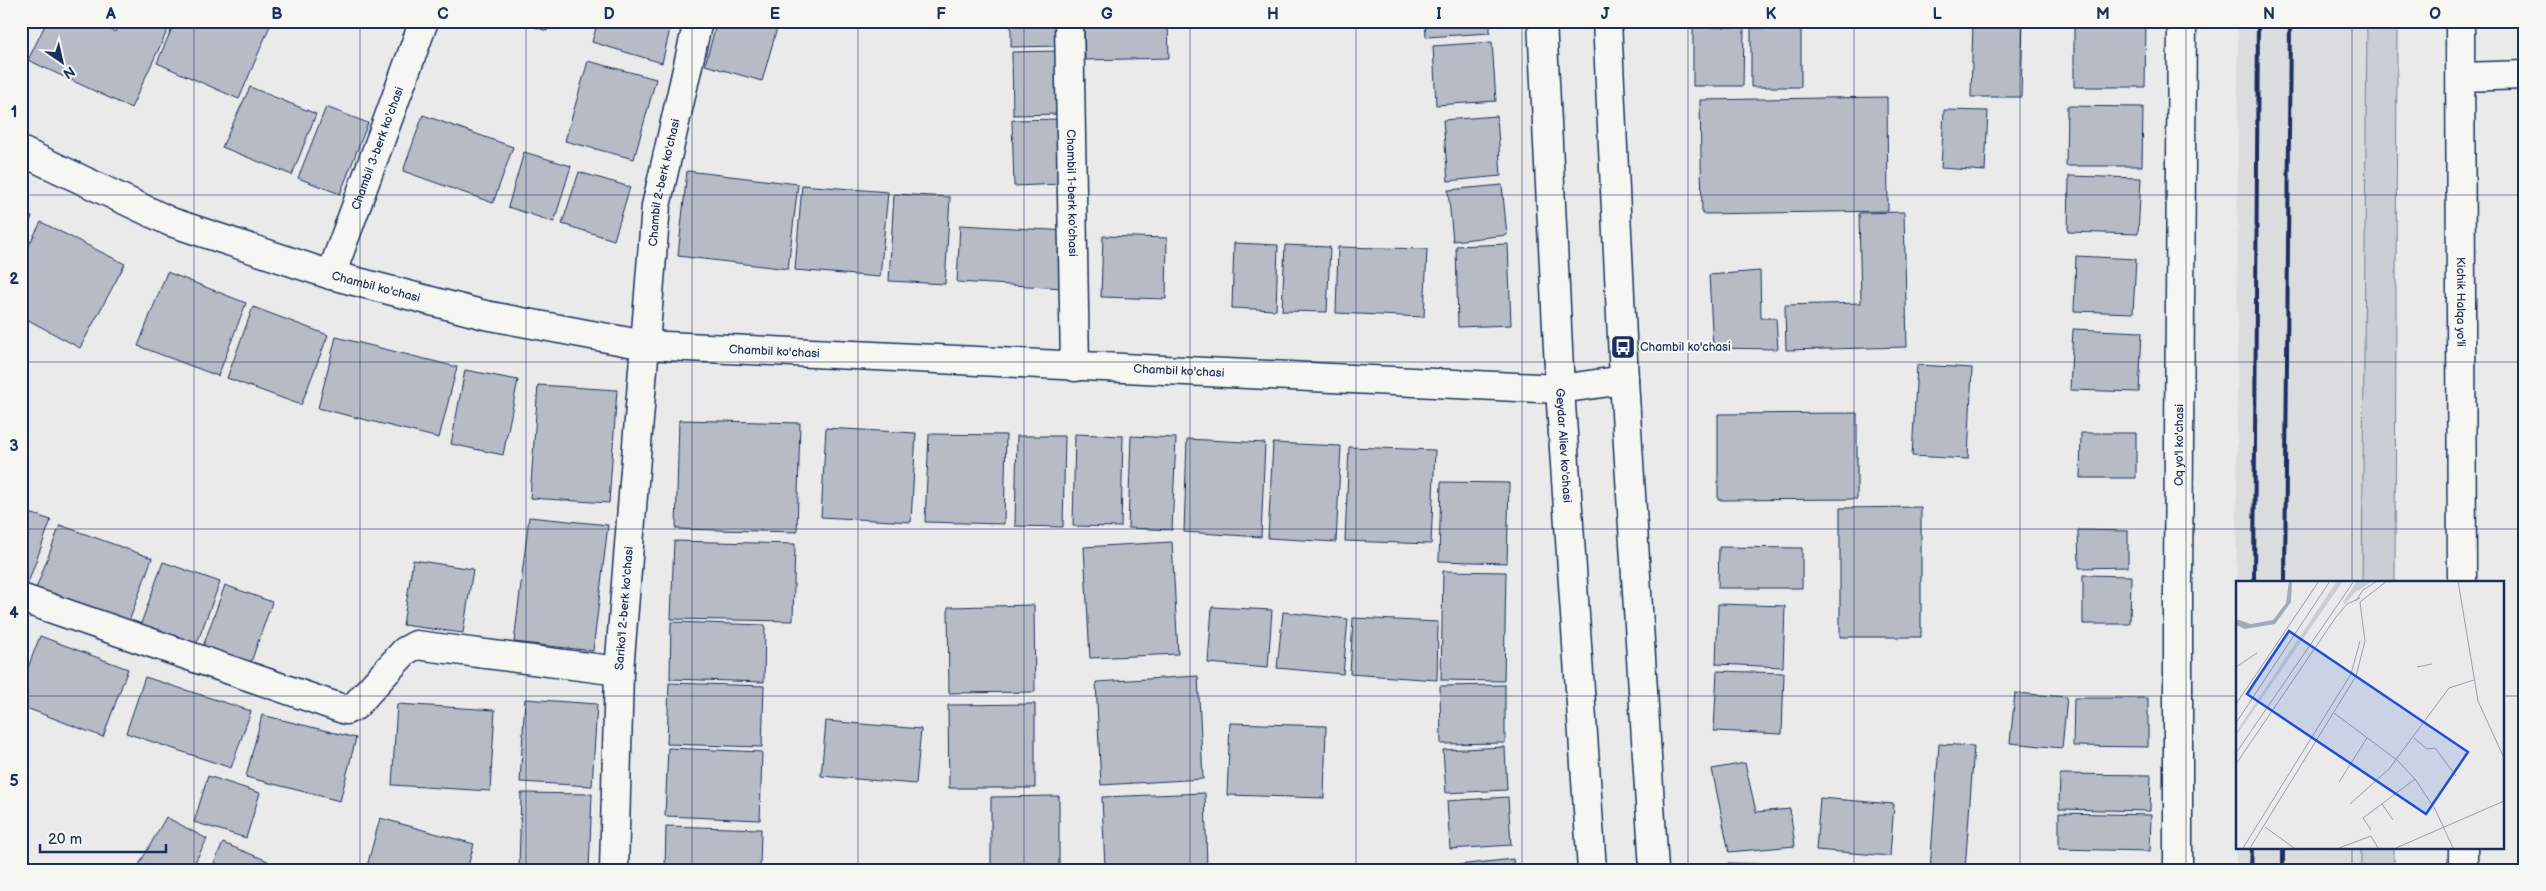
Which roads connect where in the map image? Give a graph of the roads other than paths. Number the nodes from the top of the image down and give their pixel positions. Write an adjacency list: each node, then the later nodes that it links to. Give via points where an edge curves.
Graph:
1 (424, 21): 11 (main road, Chambil 3-berk ko'chasi)
2 (698, 21): 12 (main road, Chambil 2-berk ko'chasi, via 656,206)
3 (1069, 21): 13 (main road, Chambil 1-berk ko'chasi)
4 (1542, 21): 15 (main road, Geydar Aliev ko'chasi)
5 (1607, 21): 14 (main road)
6 (2182, 21): 23 (main road, Oq yo'l ko'chasi)
7 (2460, 21): 9 (main road, Kichik Halqa yo'li)
8 (2525, 75): 9 (main road)
9 (2460, 76): 16 (main road, Kichik Halqa yo'li)
10 (21, 151): 11 (main road, Chambil ko'chasi, via 171,222)
11 (331, 275): 12 (main road, Chambil ko'chasi, via 485,315)
12 (645, 345): 13 (main road, Chambil ko'chasi); 18 (main road, Sariko'l 2-berk ko'chasi)
13 (1075, 367): 15 (main road, Chambil ko'chasi)
14 (1624, 380): 15 (main road, Chambil ko'chasi); 22 (main road)
15 (1560, 388): 21 (main road, Geydar Aliev ko'chasi)
16 (2462, 581)
17 (21, 598): 18 (main road, via 346,710 355,706 405,651 416,645)
18 (619, 671): 20 (main road, Sariko'l 2-berk ko'chasi)
19 (2463, 848): 24 (main road)
20 (614, 870)
21 (1592, 870)
22 (1654, 870)
23 (2178, 870)
24 (2463, 870)

